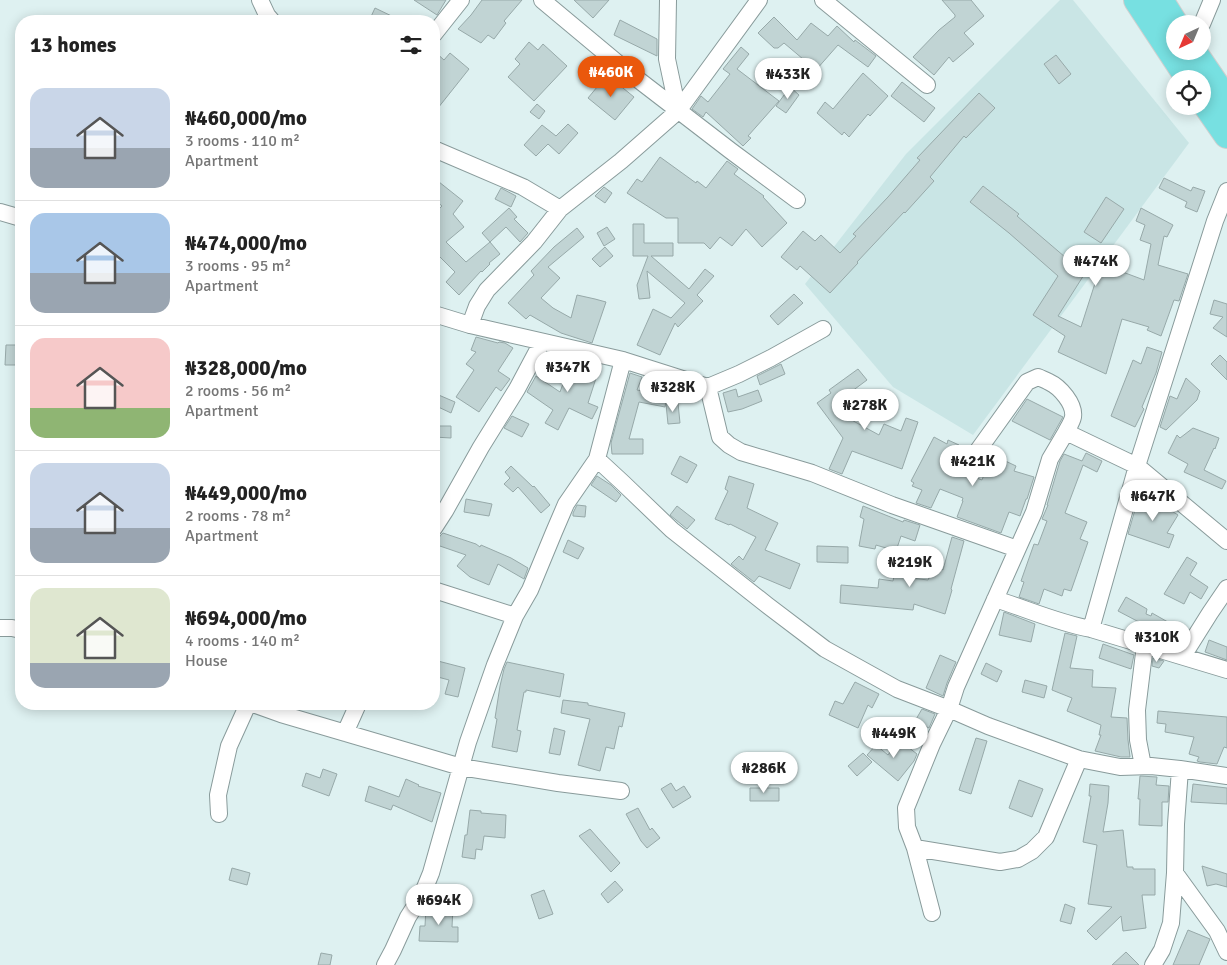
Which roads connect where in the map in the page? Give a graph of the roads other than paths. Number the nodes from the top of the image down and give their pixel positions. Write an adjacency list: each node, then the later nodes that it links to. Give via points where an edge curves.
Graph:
1 (260, 0): 10 (street)
2 (461, 0): 13 (street)
3 (542, 0): 18 (street)
4 (668, 0): 18 (street, via 668,59)
5 (759, 0): 18 (street)
6 (823, 0): 16 (street)
7 (1137, 0): 15 (main road)
8 (1160, 0): 11 (main road)
9 (1212, 0): 12 (street)
10 (267, 15)
11 (1169, 15)
12 (1206, 15)
13 (440, 26)
14 (1199, 60): 17 (main road)
15 (1183, 70)
16 (926, 85)
17 (1227, 101)
18 (678, 111): 23 (street); 24 (street)
19 (1211, 112): 20 (main road)
20 (1227, 135)
21 (440, 152): 24 (street, via 523,187)
22 (1227, 190): 36 (street)
23 (797, 200)
24 (560, 209): 28 (street, via 534,242 487,290)
25 (0, 212): 26 (street)
26 (15, 216)
27 (440, 316): 28 (street)
28 (470, 326): 30 (street)
29 (823, 329): 32 (street, via 739,374)
30 (542, 342): 31 (street); 37 (street)
31 (623, 360): 32 (street); 35 (street)
32 (708, 386): 39 (street, via 720,437 741,452 812,473)
33 (1066, 432): 34 (street, via 1073,417 1070,403 1051,382 1036,377 1027,382); 36 (street); 39 (street, via 1050,459 1034,512)
34 (974, 456)
35 (597, 460): 43 (street, via 566,504 530,590); 50 (street, via 672,530 826,649 897,689)
36 (1137, 466): 38 (street); 46 (street)
37 (440, 519)
38 (1227, 541)
39 (1018, 549): 42 (street)
40 (1227, 588): 48 (street)
41 (440, 592): 43 (street)
42 (995, 599): 46 (street); 50 (street)
43 (515, 616): 57 (street)
44 (0, 628): 45 (street)
45 (15, 629)
46 (1091, 629): 47 (street)
47 (1145, 645): 48 (street); 56 (street, via 1137,710)
48 (1183, 656): 49 (street)
49 (1227, 670)
50 (949, 709): 55 (street); 62 (street, via 906,808)
51 (245, 710): 61 (street, via 230,746 218,795)
52 (270, 710): 54 (street)
53 (355, 710): 54 (street)
54 (345, 733): 57 (street)
55 (1079, 759): 56 (street, via 1120,767); 62 (street, via 1046,837 1018,859 1000,862)
56 (1143, 766): 58 (street)
57 (461, 767): 60 (street); 67 (street, via 431,873)
58 (1180, 769): 59 (street); 63 (street)
59 (1227, 776)
60 (621, 791)
61 (219, 814)
62 (915, 848): 64 (street)
63 (1175, 873): 65 (street); 68 (street, via 1170,923 1162,950)
64 (932, 914)
65 (1222, 930): 66 (street)
66 (1227, 952)
67 (385, 965)
68 (1152, 965)

